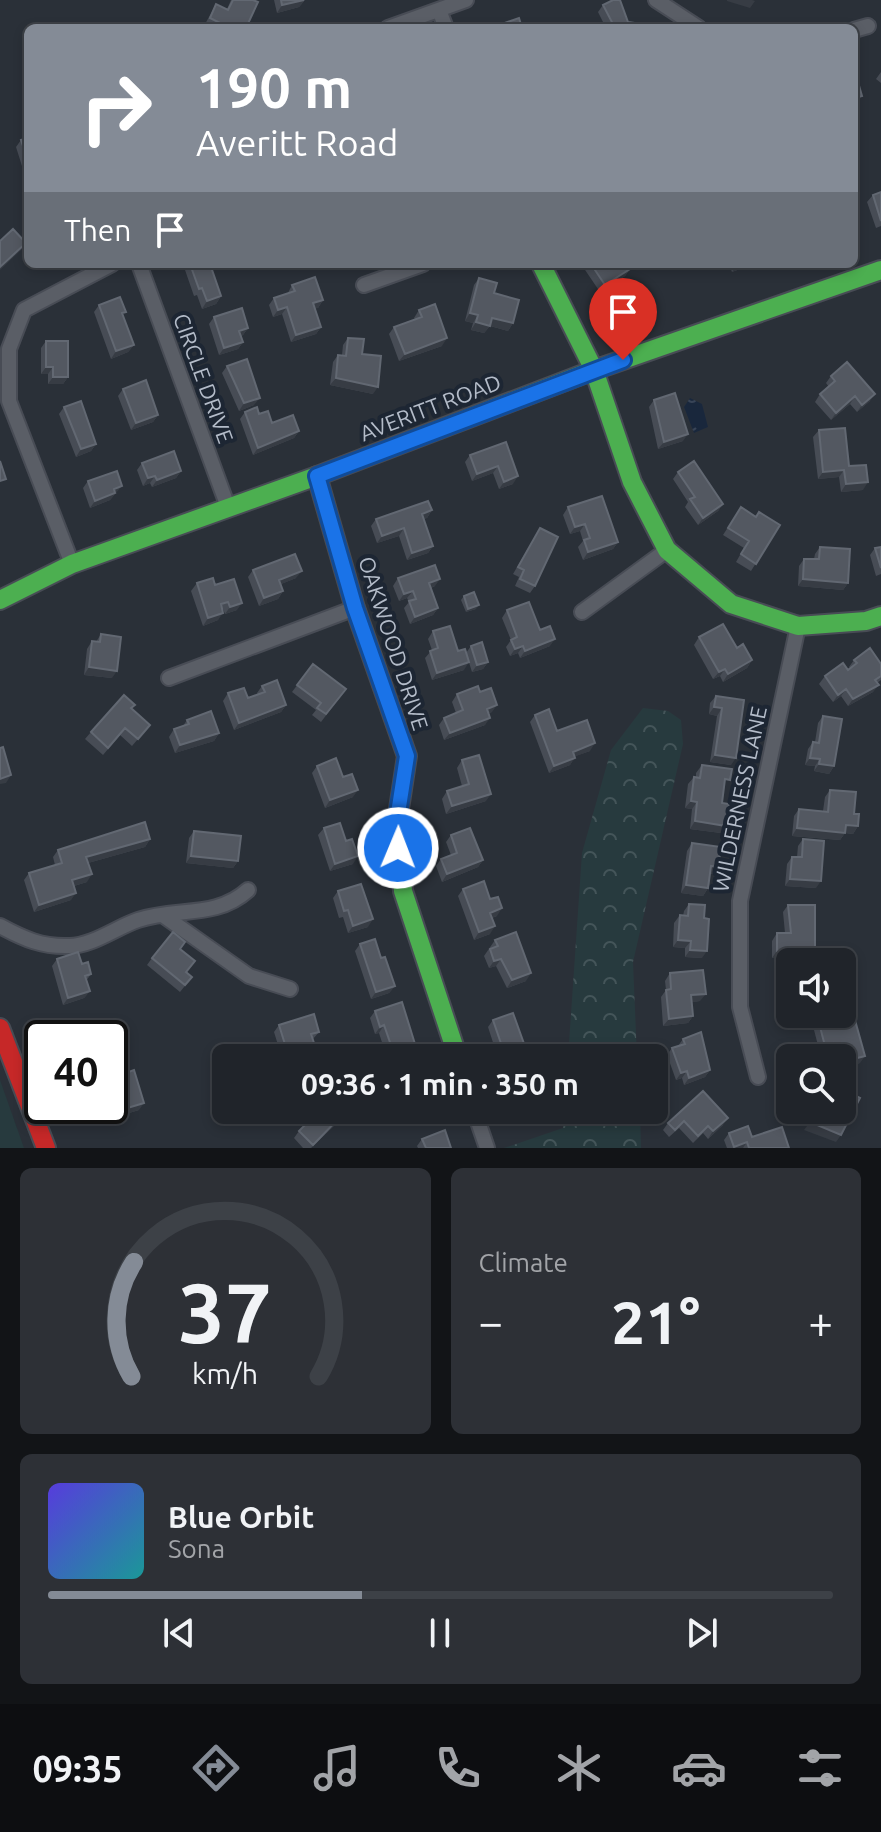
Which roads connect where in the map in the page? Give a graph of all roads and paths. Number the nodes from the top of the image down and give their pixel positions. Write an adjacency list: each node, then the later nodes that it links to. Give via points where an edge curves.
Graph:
1 (466, 0): 3 (street)
2 (656, 0): 6 (street)
3 (439, 10): 4 (street); 5 (street)
4 (399, 24)
5 (444, 24)
6 (693, 24)
7 (104, 268): 14 (street, via 24,310 9,349)
8 (140, 268): 16 (street, CIRCLE DRIVE)
9 (412, 268): 12 (street)
10 (543, 268): 13 (street)
11 (881, 270): 13 (street, AVERITT ROAD)
12 (364, 285)
13 (594, 370): 15 (street, AVERITT ROAD); 17 (street, via 632,482)
14 (5, 403): 18 (street)
15 (317, 476): 16 (street, AVERITT ROAD); 20 (street, OAKWOOD DRIVE)
16 (228, 507): 18 (street, AVERITT ROAD)
17 (667, 550): 21 (street); 23 (street, via 731,604)
18 (72, 564): 19 (street, AVERITT ROAD)
19 (0, 600)
20 (355, 608): 24 (street); 30 (street, OAKWOOD DRIVE, via 407,756 396,826 403,891)
21 (582, 612)
22 (881, 616): 23 (street)
23 (798, 626): 31 (street, WILDERNESS LANE, via 740,901 740,1007)
24 (169, 678)
25 (248, 890): 26 (street, via 233,904)
26 (164, 916): 27 (street, via 140,919 75,946 45,946); 28 (street, via 249,976)
27 (0, 926)
28 (290, 989)
29 (0, 1028): 33 (street)
30 (453, 1044)
31 (758, 1077)
32 (479, 1124): 34 (street)
33 (46, 1148)
34 (487, 1148)

